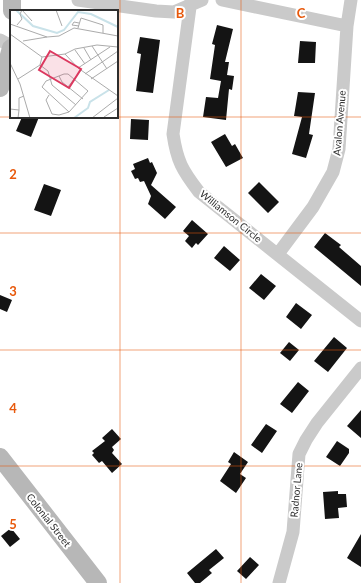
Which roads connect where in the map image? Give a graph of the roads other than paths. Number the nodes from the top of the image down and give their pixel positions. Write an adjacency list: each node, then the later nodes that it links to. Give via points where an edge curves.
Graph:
1 (78, 0): 4 (street, via 174,12)
2 (222, 0): 5 (street)
3 (351, 0): 5 (street, Avalon Avenue)
4 (194, 2): 10 (street, Williamson Circle, via 173,134 181,168 199,192)
5 (347, 26): 10 (street, Avalon Avenue, via 338,149 333,172 313,207)
6 (0, 40): 7 (street)
7 (10, 46)
8 (10, 51): 9 (street)
9 (0, 88)
10 (278, 254): 11 (street, Williamson Circle)
11 (361, 321)
12 (361, 368): 15 (street, Radnor Lane, via 317,423 299,454 292,532)
13 (0, 457): 14 (street, Colonial Street)
14 (98, 583)
15 (279, 583)

